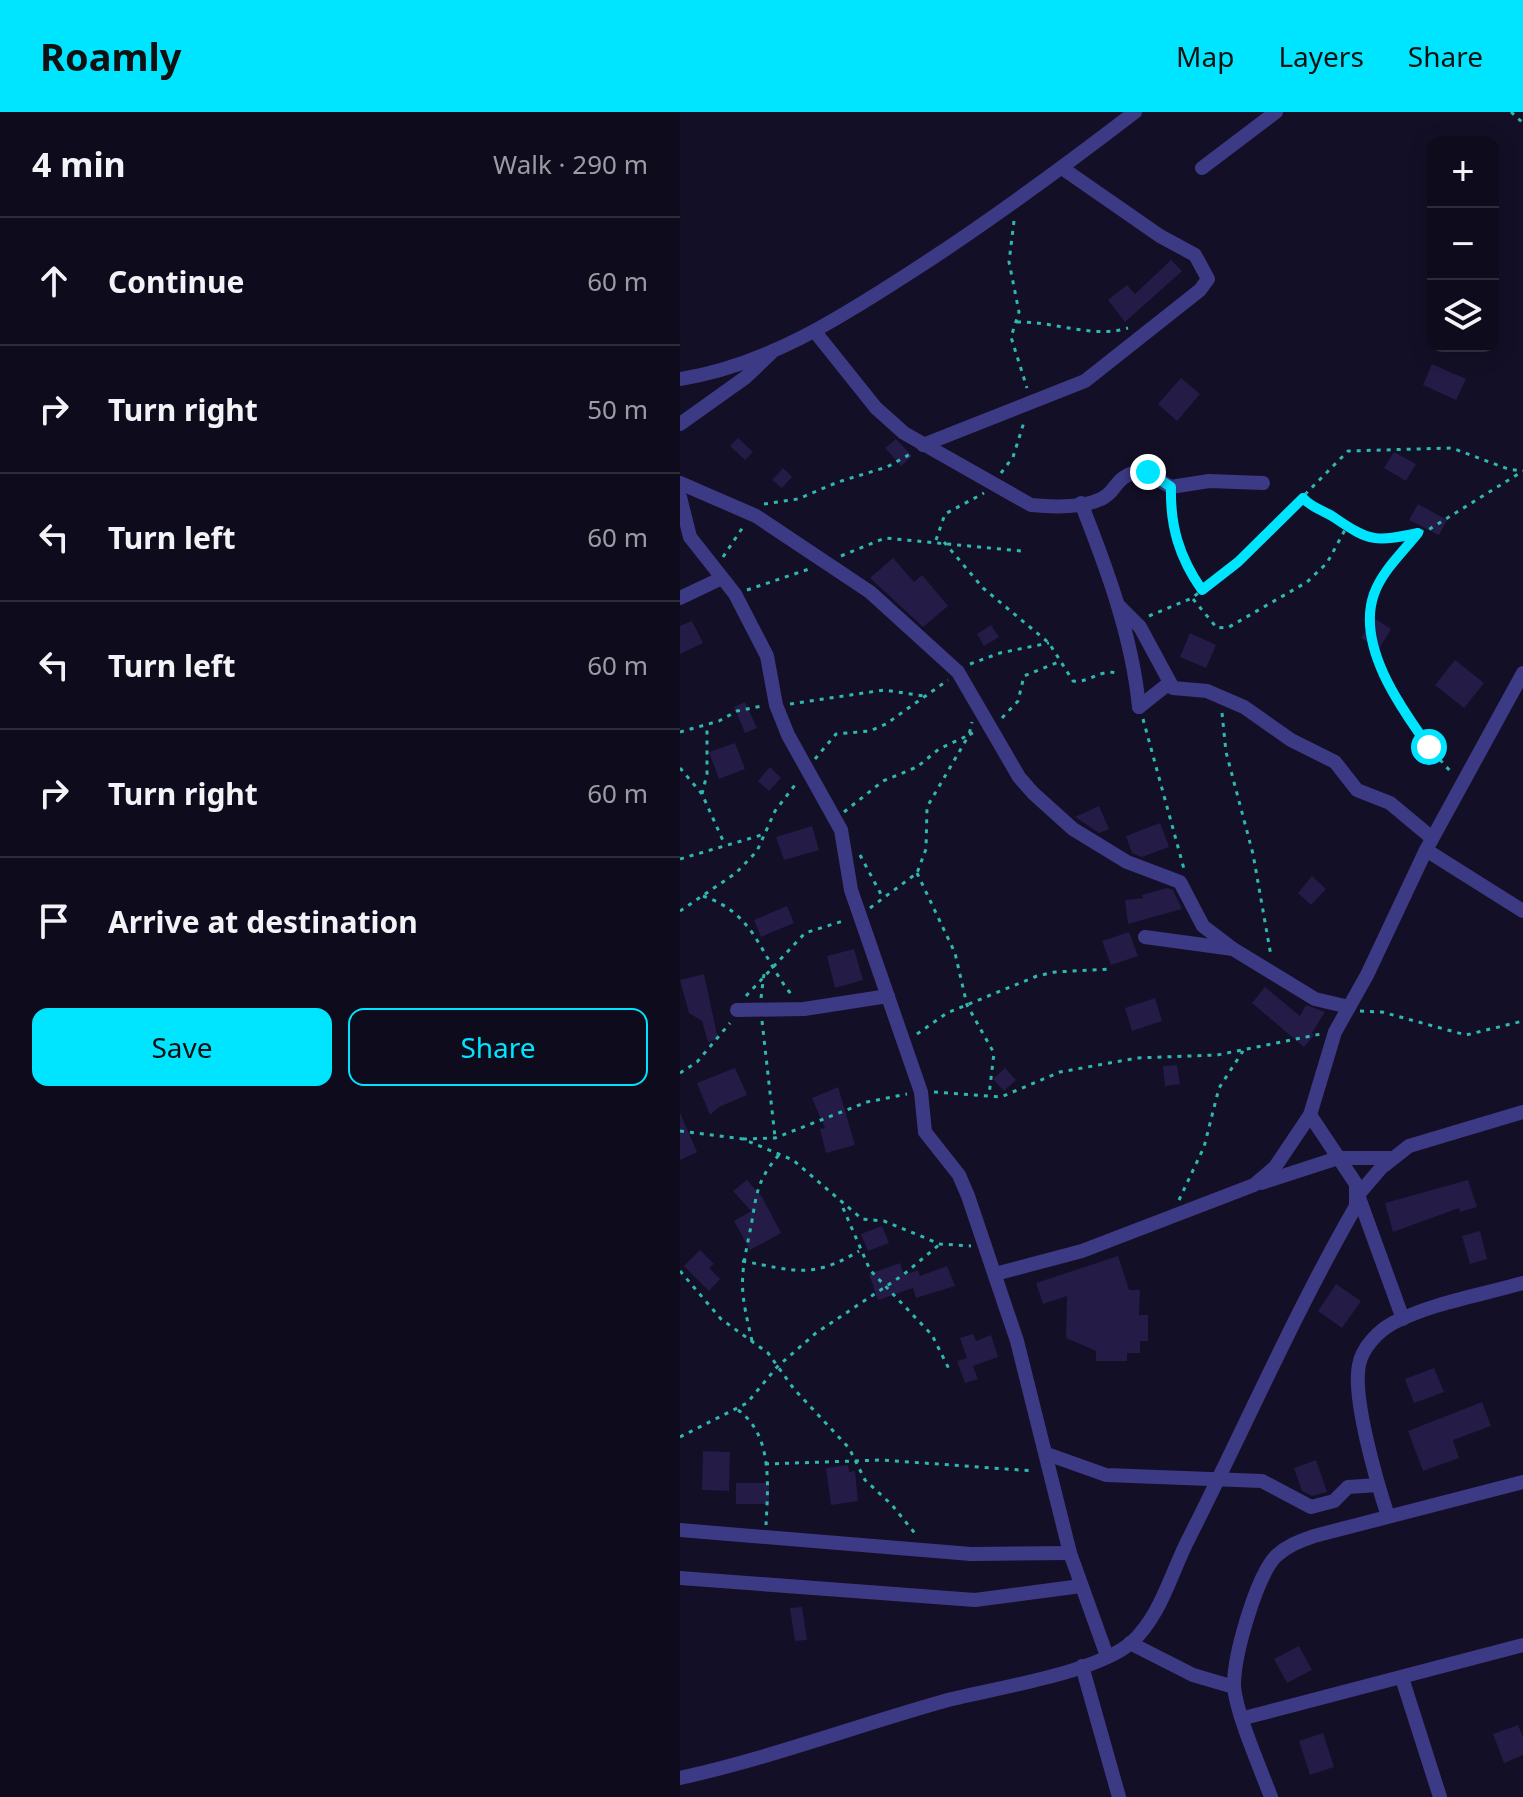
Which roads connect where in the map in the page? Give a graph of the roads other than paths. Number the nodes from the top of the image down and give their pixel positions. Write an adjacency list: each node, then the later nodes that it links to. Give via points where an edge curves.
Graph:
1 (1135, 112): 3 (street)
2 (1276, 112): 4 (street)
3 (1062, 168): 5 (street); 9 (street, via 1195,255 1208,279 1094,375)
4 (1202, 168)
5 (816, 333): 6 (street); 9 (street, via 876,408)
6 (778, 348): 7 (street); 8 (street)
7 (680, 379)
8 (680, 424)
9 (923, 445): 13 (street, via 1031,505)
10 (680, 483): 22 (street, via 750,513 902,618 958,672 1019,777 1073,829 1137,868 1177,880 1203,926)
11 (1263, 483): 13 (street, via 1209,481 1171,487 1137,471 1121,477 1099,500)
12 (680, 497): 14 (street, via 690,537)
13 (1081, 503): 16 (street)
14 (718, 574): 15 (street); 23 (street, via 735,594 767,656 776,705 838,824 848,877)
15 (680, 598)
16 (1118, 605): 18 (street, via 1157,654); 18 (street, via 1139,707)
17 (1523, 673): 19 (street)
18 (1168, 684): 19 (street, via 1228,699 1335,762 1357,790 1390,803)
19 (1429, 844): 20 (street); 24 (street)
20 (1523, 911)
21 (1145, 937): 22 (street)
22 (1233, 949): 24 (street, via 1315,999)
23 (888, 996): 25 (street, via 804,1009); 32 (street, via 921,1092 925,1132 959,1175)
24 (1349, 1007): 27 (street, via 1335,1032)
25 (737, 1010)
26 (1523, 1112): 29 (street, via 1409,1146)
27 (1310, 1115): 28 (street); 30 (street, via 1275,1167)
28 (1338, 1158): 29 (street); 30 (street); 31 (street)
29 (1392, 1158): 31 (street)
30 (1254, 1185): 32 (street, via 1082,1251)
31 (1358, 1195): 34 (street); 36 (street)
32 (995, 1274): 35 (street)
33 (1523, 1283): 34 (street)
34 (1403, 1319): 38 (street, via 1371,1340 1359,1364 1359,1391)
35 (1047, 1454): 36 (street, via 1106,1475); 41 (street)
36 (1220, 1479): 38 (street, via 1262,1481 1311,1507 1334,1501 1348,1487); 44 (street, via 1162,1600)
37 (1523, 1482): 39 (street)
38 (1378, 1485): 39 (street)
39 (1388, 1516): 49 (street, via 1290,1545 1274,1558 1239,1649)
40 (680, 1530): 41 (street, via 971,1554)
41 (1070, 1553): 43 (street)
42 (680, 1578): 43 (street, via 975,1600)
43 (1081, 1586): 46 (street)
44 (1130, 1643): 46 (street); 49 (street, via 1193,1675)
45 (1523, 1645): 48 (street)
46 (1107, 1656): 47 (street)
47 (1082, 1666): 51 (street, via 944,1701 749,1763); 52 (street)
48 (1402, 1678): 50 (street); 54 (street)
49 (1234, 1687): 50 (street)
50 (1244, 1718): 53 (street)
51 (680, 1778)
52 (1119, 1797)
53 (1271, 1797)
54 (1440, 1797)

